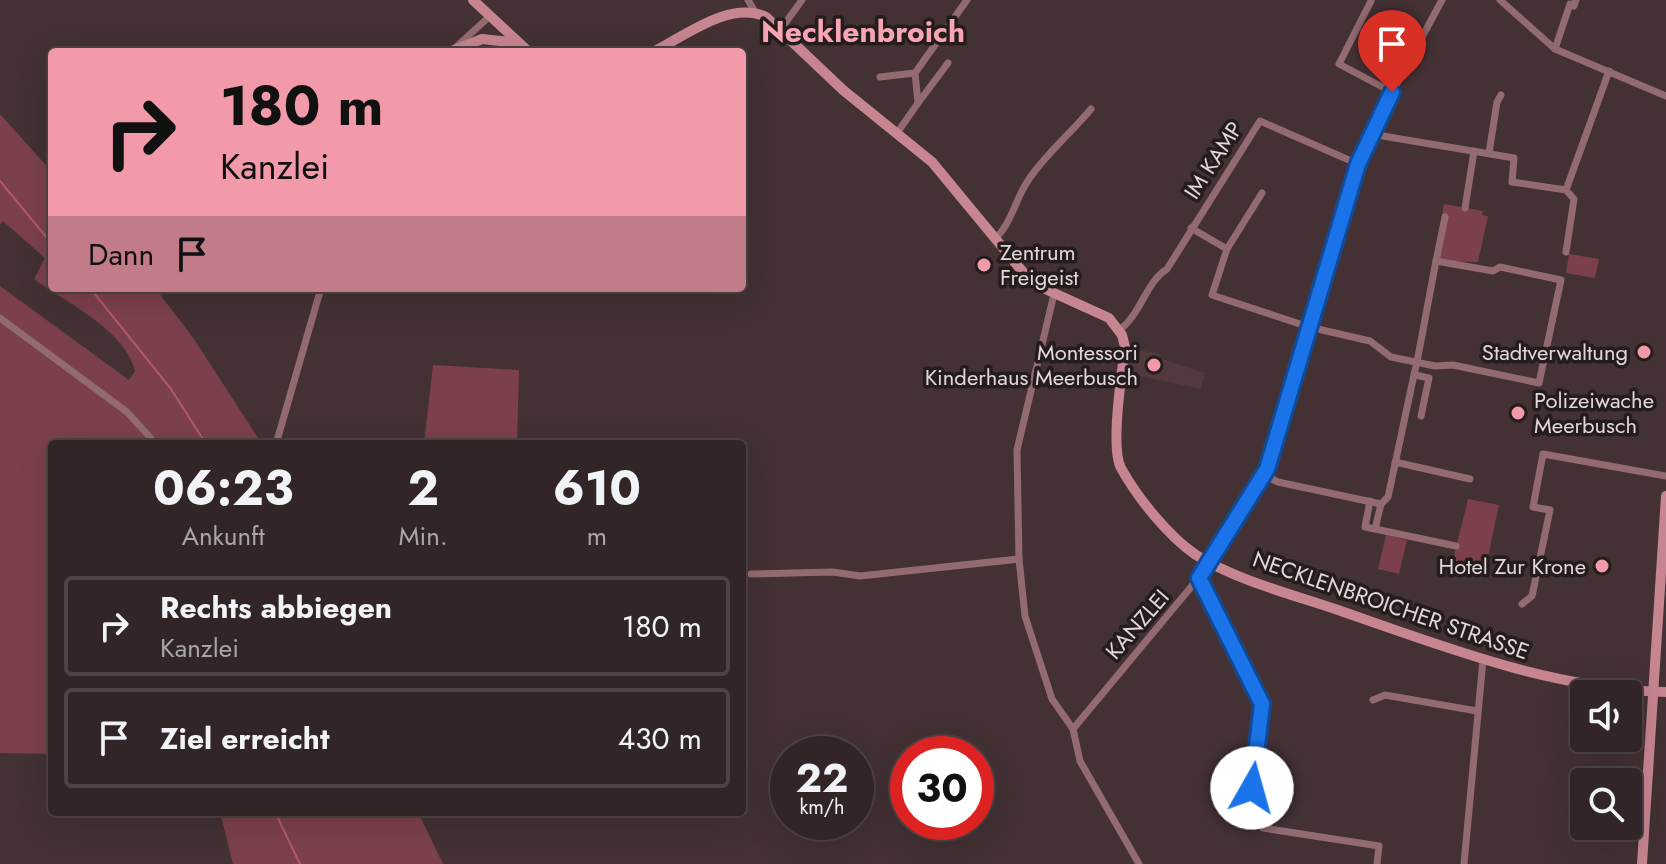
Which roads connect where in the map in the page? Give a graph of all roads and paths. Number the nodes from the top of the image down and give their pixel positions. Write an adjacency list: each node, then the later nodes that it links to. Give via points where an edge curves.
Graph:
1 (473, 0): 10 (main road)
2 (748, 0): 9 (street)
3 (802, 0): 11 (street)
4 (967, 0): 20 (street)
5 (1442, 0): 22 (street, KANZLEI)
6 (1500, 0): 17 (street)
7 (1576, 0): 17 (street)
8 (1371, 1): 22 (street, via 1339,64)
9 (755, 12): 11 (main road); 16 (main road, via 728,14)
10 (490, 16): 12 (main road); 13 (street)
11 (781, 29): 27 (main road)
12 (519, 43): 14 (main road, via 482,39); 15 (main road)
13 (455, 48)
14 (461, 48)
15 (525, 48)
16 (661, 48)
17 (1555, 49): 19 (street)
18 (948, 63): 25 (street)
19 (1609, 71): 24 (street); 32 (street)
20 (915, 73): 21 (street); 25 (street)
21 (880, 77)
22 (1392, 92): 28 (street, KANZLEI)
23 (1501, 95): 30 (street)
24 (1666, 96)
25 (918, 103): 27 (street)
26 (1091, 109): 37 (street, via 1037,167)
27 (897, 133): 37 (main road, via 938,168)
28 (1371, 134): 29 (street); 31 (street, KANZLEI)
29 (1474, 151): 30 (street); 34 (street)
30 (1489, 153): 32 (street, via 1514,158 1512,182)
31 (1358, 164): 36 (street, IM KAMP, via 1260,121); 44 (street, KANZLEI)
32 (1566, 190): 39 (street, via 1574,199)
33 (1262, 193): 38 (street)
34 (1465, 208)
35 (1445, 217): 40 (street)
36 (1191, 228): 38 (street, IM KAMP); 45 (street, IM KAMP)
37 (995, 239): 42 (main road, via 1032,283)
38 (1227, 249): 44 (street, via 1212,295)
39 (1566, 252)
40 (1436, 261): 46 (street); 46 (street, via 1561,280 1539,383)
41 (320, 292): 50 (street)
42 (1054, 294): 45 (main road, via 1099,312); 60 (street, via 1017,450)
43 (0, 318): 49 (street, via 127,412)
44 (1309, 327): 46 (street, via 1370,341 1391,357); 52 (street, KANZLEI)
45 (1119, 330): 61 (main road, NECKLENBROICHER STRASSE, via 1125,347 1120,465 1173,535)
46 (1417, 362): 47 (street)
47 (1415, 375): 48 (street, via 1429,378); 51 (street)
48 (1421, 416)
49 (152, 440)
50 (277, 440)
51 (1395, 462): 54 (street); 57 (street, via 1388,497)
52 (1264, 475): 56 (street); 61 (street, KANZLEI)
53 (1666, 476): 64 (street, via 1543,454 1533,507 1550,510 1532,596)
54 (1470, 479)
55 (1666, 496): 66 (main road)
56 (1370, 501): 57 (street); 58 (street, via 1365,527)
57 (1381, 504): 58 (street)
58 (1375, 529): 59 (street)
59 (1456, 546)
60 (1019, 559): 62 (street, via 860,576); 70 (street, via 1034,651 1057,710)
61 (1211, 563): 63 (street, KANZLEI); 65 (main road, NECKLENBROICHER STRASSE)
62 (751, 574)
63 (1199, 578): 70 (street, KANZLEI); 72 (street, via 1262,704 1252,788 1266,800 1263,828 1379,846)
64 (1522, 604)
65 (1483, 660): 66 (main road, NECKLENBROICHER STRASSE, via 1582,683); 69 (street)
66 (1654, 692): 67 (main road, NECKLENBROICHER STRASSE); 74 (main road)
67 (1666, 692)
68 (1373, 700): 69 (street, via 1386,695)
69 (1477, 711): 73 (street)
70 (1073, 729): 71 (street, via 1080,761)
71 (1139, 864)
72 (1377, 864)
73 (1464, 864)
74 (1642, 864)

